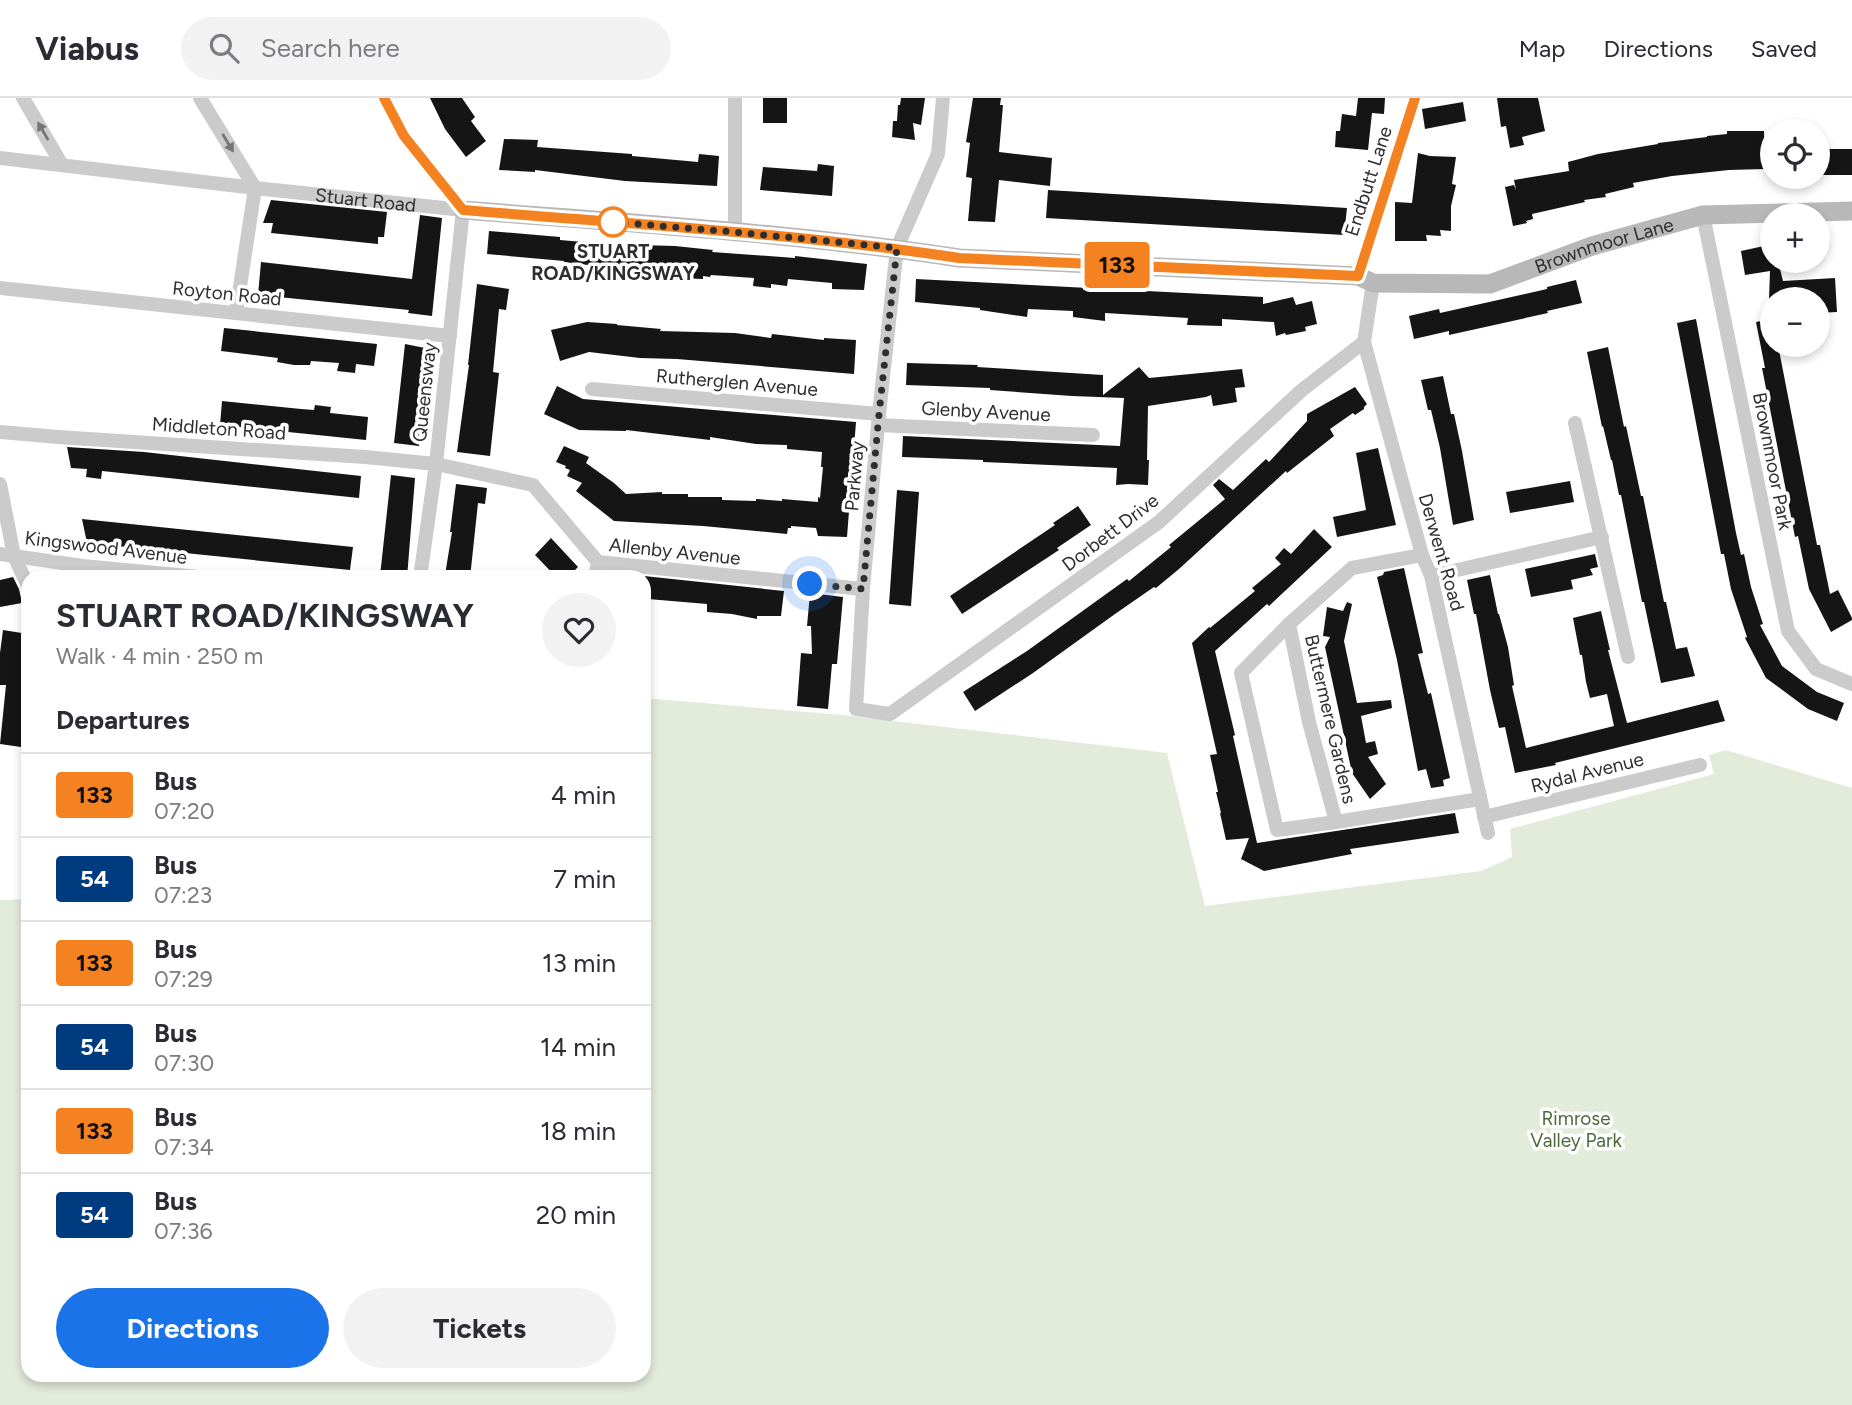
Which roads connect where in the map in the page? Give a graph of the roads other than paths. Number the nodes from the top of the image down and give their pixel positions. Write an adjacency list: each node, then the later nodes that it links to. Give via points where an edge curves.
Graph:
1 (23, 98): 8 (street, one-way to 1)
2 (200, 98): 9 (street, one-way to 9)
3 (384, 98): 10 (street, via 404,136)
4 (735, 98): 13 (street)
5 (943, 98): 14 (street, Parkway, via 938,154)
6 (1415, 98): 15 (street, Endbutt Lane)
7 (0, 158): 8 (street, Stuart Road)
8 (62, 165): 9 (street, Stuart Road)
9 (255, 188): 10 (street, Stuart Road); 17 (street)
10 (463, 210): 13 (street, Stuart Road); 18 (street, Queensway)
11 (1852, 211): 12 (street, Brownmoor Lane)
12 (1703, 215): 15 (street, Brownmoor Lane, via 1592,246 1490,284); 39 (street, Brownmoor Park, via 1788,631 1816,669)
13 (734, 232): 14 (street, Stuart Road)
14 (897, 248): 15 (street, Stuart Road, via 959,258); 21 (street, Parkway)
15 (1365, 279): 19 (street, Derwent Road)
16 (0, 288): 17 (street, Royton Road)
17 (236, 313): 18 (street, Royton Road)
18 (450, 336): 25 (street, Queensway)
19 (1364, 342): 29 (street, Derwent Road); 40 (street, Dorbett Drive, via 1302,390 1159,522 890,714)
20 (592, 389): 21 (street, Rutherglen Avenue)
21 (878, 419): 24 (street, Glenby Avenue); 36 (street, Parkway)
22 (1575, 423): 27 (street)
23 (0, 432): 25 (street, Middleton Road)
24 (1093, 435)
25 (436, 464): 30 (street, Allenby Avenue, via 533,485); 32 (street, Queensway)
26 (0, 484): 28 (street)
27 (1602, 537): 35 (street); 38 (street)
28 (7, 555): 31 (street, Kingswood Avenue); 34 (street)
29 (1422, 555): 35 (street, Derwent Road); 37 (street, Buttermere Gardens, via 1352,568)
30 (598, 562): 33 (street); 36 (street, Allenby Avenue)
31 (125, 570)
32 (421, 570)
33 (597, 570)
34 (21, 576)
35 (1431, 576): 42 (street, Derwent Road)
36 (863, 589): 40 (street, Parkway)
37 (1289, 624): 44 (street, Buttermere Gardens); 44 (street, Buttermere Gardens, via 1241,673 1277,830)
38 (1628, 657)
39 (1852, 684)
40 (856, 709)
41 (1700, 765): 43 (street, Rydal Avenue)
42 (1480, 799): 43 (street, Derwent Road); 44 (street, Buttermere Gardens)
43 (1484, 817): 45 (street, Derwent Road)
44 (1336, 822)
45 (1488, 833)

